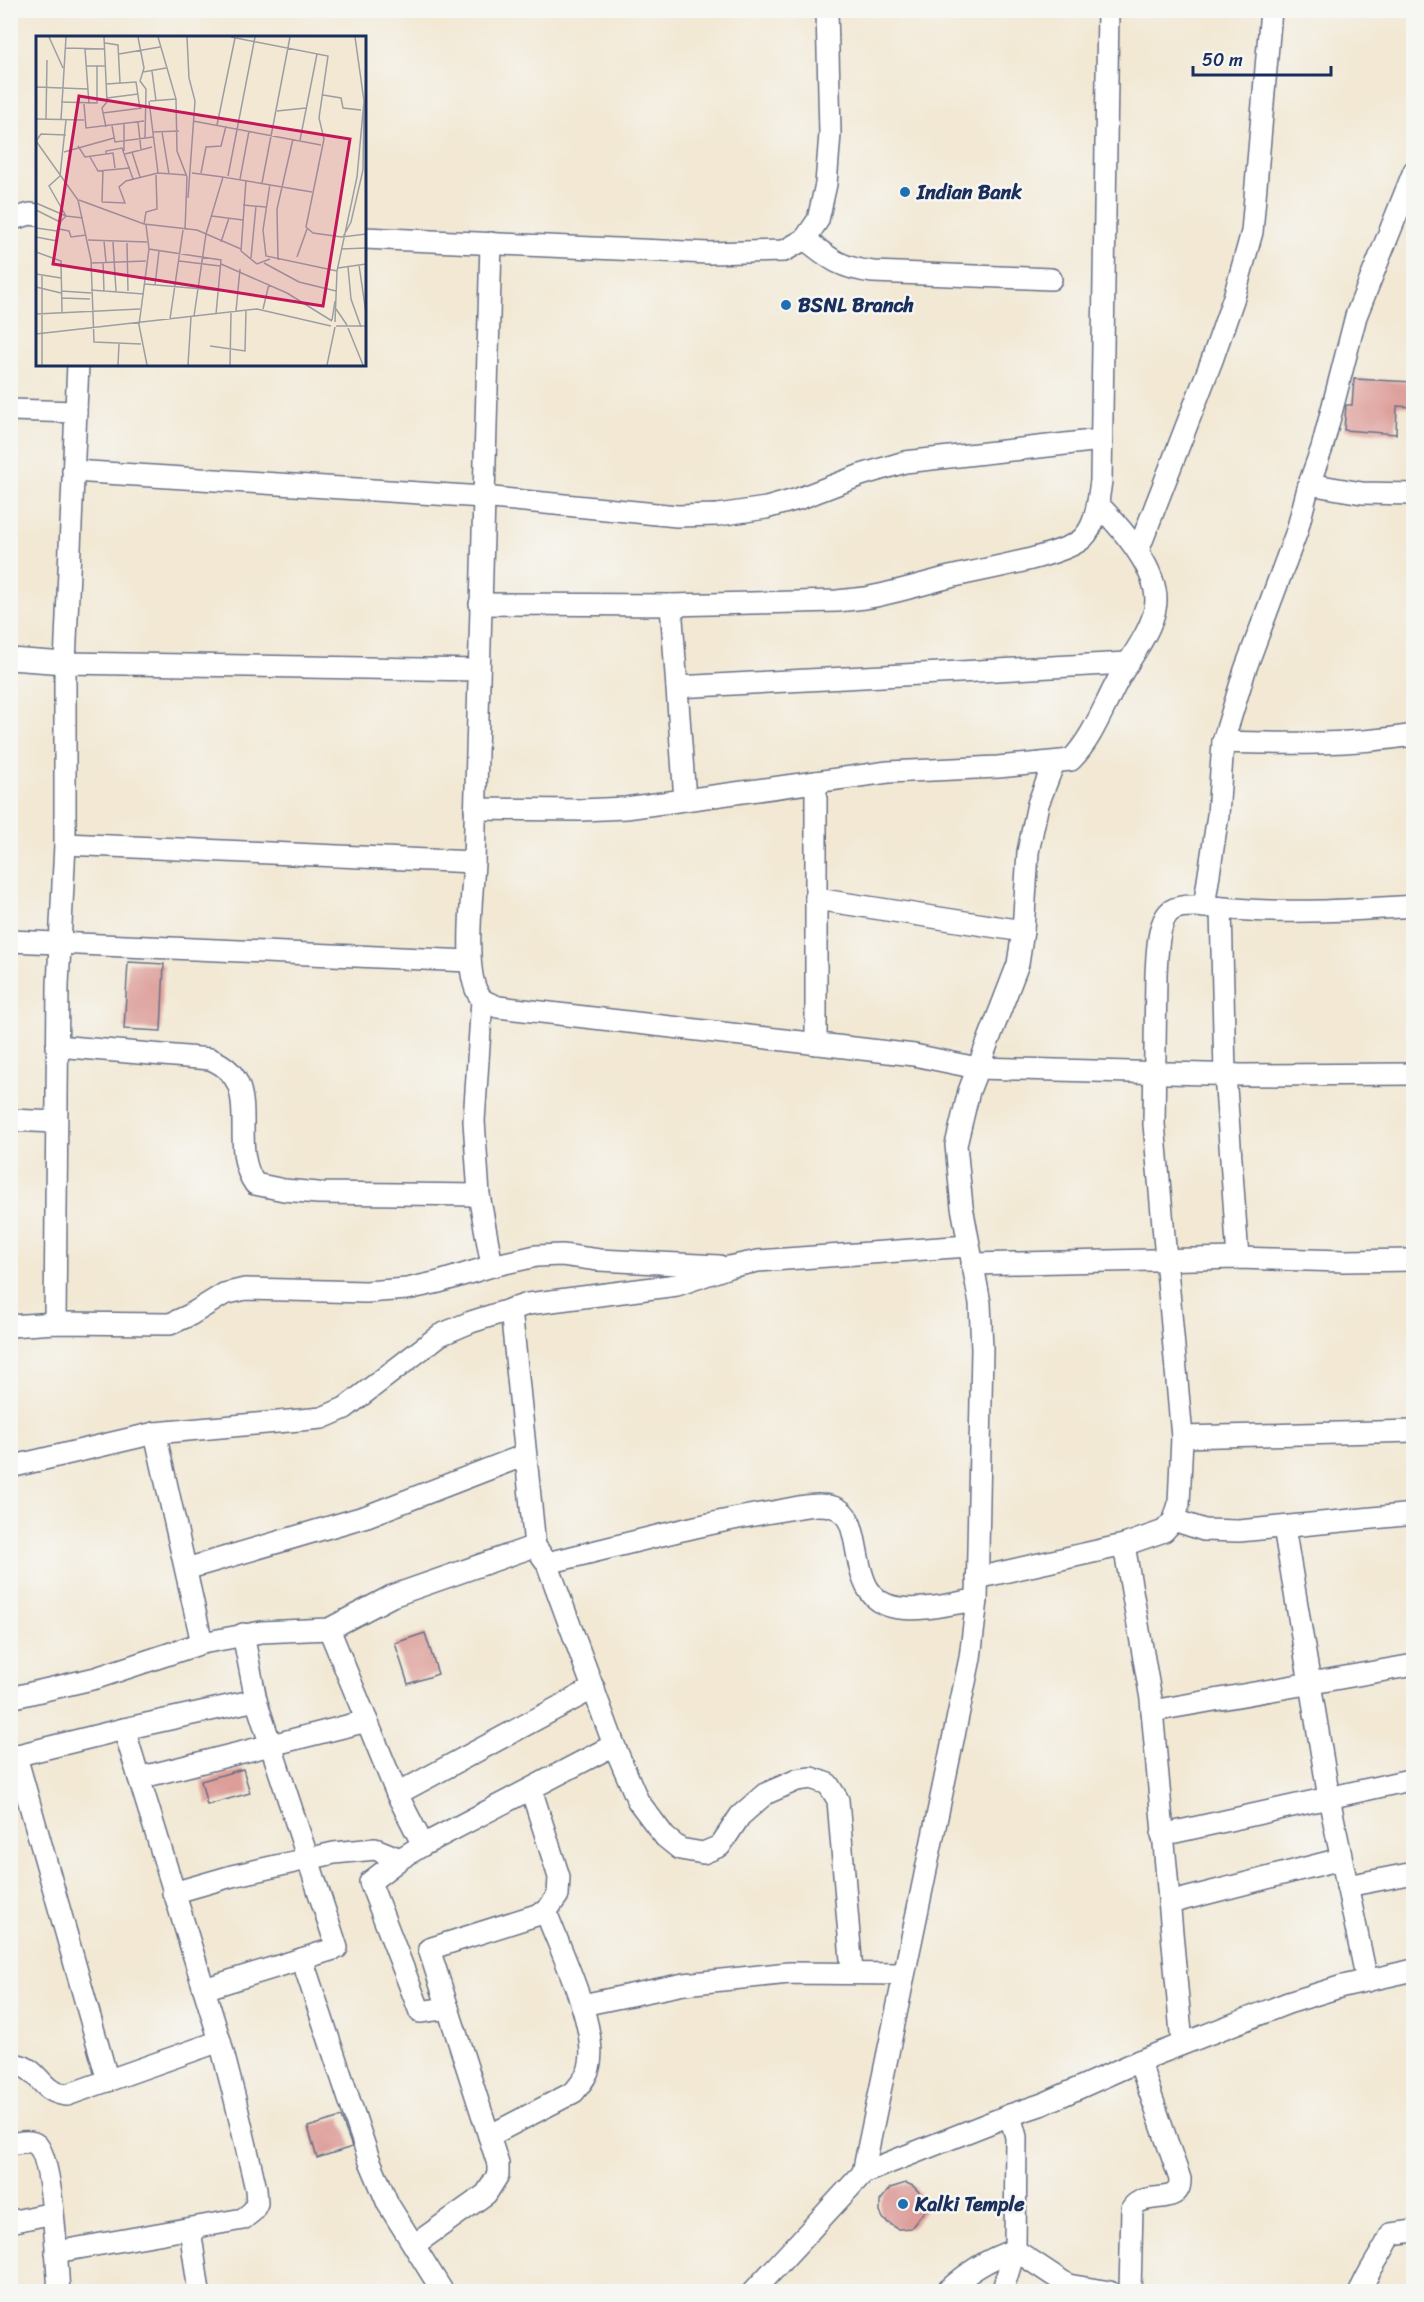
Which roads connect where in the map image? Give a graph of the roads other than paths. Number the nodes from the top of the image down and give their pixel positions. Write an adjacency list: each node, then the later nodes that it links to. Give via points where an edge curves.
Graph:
1 (827, 10): 8 (street, via 830,134 826,184 818,220)
2 (1108, 10): 14 (street)
3 (1271, 10): 20 (street, via 1252,232 1212,360)
4 (1413, 171): 16 (street, via 1356,316)
5 (36, 215): 6 (street)
6 (10, 220)
7 (366, 238): 9 (street)
8 (806, 239): 9 (street, via 784,251 731,253); 10 (street, via 831,260 854,270)
9 (491, 243): 18 (street)
10 (1051, 279)
11 (78, 366): 13 (street)
12 (10, 410): 13 (street)
13 (76, 412): 15 (street)
14 (1101, 440): 18 (street, via 905,462 798,499 718,515 677,516); 19 (street)
15 (73, 471): 18 (street); 24 (street)
16 (1309, 484): 17 (street, via 1362,493); 29 (street, via 1297,531)
17 (1413, 494)
18 (483, 497): 21 (street)
19 (1098, 504): 20 (street); 22 (street, via 1083,538 1072,544 1042,556 885,595 837,601)
20 (1138, 551): 25 (street, via 1154,588 1156,608)
21 (480, 604): 22 (street); 26 (street)
22 (671, 605): 27 (street)
23 (10, 659): 24 (street)
24 (64, 663): 26 (street); 34 (street)
25 (1126, 663): 27 (street); 30 (street, via 1080,751 1071,760)
26 (479, 670): 33 (street)
27 (677, 687): 32 (street)
28 (1413, 735): 29 (street, via 1298,744)
29 (1223, 742): 38 (street)
30 (1054, 763): 31 (street, via 888,772); 39 (street, via 1038,804 1028,852)
31 (816, 782): 32 (street); 36 (street)
32 (685, 800): 33 (street, via 581,810)
33 (475, 809): 35 (street)
34 (65, 844): 35 (street); 41 (street)
35 (474, 862): 42 (street)
36 (816, 899): 39 (street); 44 (street)
37 (1413, 906): 38 (street, via 1269,912)
38 (1213, 907): 47 (street, via 1178,907 1170,910 1162,926 1156,974); 48 (street)
39 (1023, 931): 46 (street, via 1018,964)
40 (10, 941): 41 (street)
41 (60, 942): 42 (street); 45 (street)
42 (469, 961): 43 (street, via 473,984)
43 (482, 999): 44 (street, via 498,1007); 52 (street, via 474,1121)
44 (816, 1044): 46 (street, via 914,1055)
45 (57, 1046): 51 (street); 52 (street, via 210,1059 224,1065 239,1085 244,1159 255,1184 318,1193)
46 (977, 1068): 47 (street); 53 (street, via 956,1145)
47 (1154, 1072): 48 (street); 55 (street, via 1156,1147)
48 (1226, 1074): 49 (street); 54 (street)
49 (1413, 1074)
50 (10, 1120): 51 (street)
51 (56, 1122): 60 (street)
52 (479, 1195): 57 (street)
53 (970, 1255): 55 (street); 58 (street, via 758,1261); 73 (street, via 980,1303 982,1349)
54 (1238, 1258): 55 (street); 56 (street)
55 (1167, 1259): 64 (street)
56 (1413, 1260)
57 (492, 1266): 58 (street, via 536,1256 562,1256); 60 (street, via 407,1289 245,1289 224,1294 170,1324)
58 (729, 1267): 59 (street, via 677,1285 545,1301)
59 (511, 1310): 63 (street, via 440,1335 345,1408 322,1418); 65 (street)
60 (55, 1323): 61 (street)
61 (10, 1326)
62 (1413, 1431): 64 (street)
63 (155, 1433): 66 (street); 72 (street)
64 (1182, 1437): 68 (street, via 1179,1504)
65 (525, 1455): 71 (street); 72 (street, via 367,1516)
66 (10, 1467)
67 (1413, 1514): 69 (street)
68 (1174, 1520): 69 (street, via 1219,1531); 70 (street, via 1164,1531)
69 (1284, 1527): 79 (street)
70 (1124, 1545): 73 (street); 83 (street)
71 (541, 1554): 74 (street, via 744,1516 812,1506 833,1507 844,1513 853,1532 864,1583 877,1600 899,1608); 75 (street, via 392,1596); 80 (street)
72 (186, 1569): 77 (street)
73 (977, 1578): 74 (street)
74 (977, 1600): 108 (street, via 967,1669)
75 (329, 1629): 76 (street); 84 (street)
76 (243, 1634): 77 (street); 82 (street)
77 (202, 1642): 81 (street, via 96,1678)
78 (1413, 1665): 79 (street)
79 (1308, 1684): 83 (street); 94 (street)
80 (594, 1688): 87 (street); 93 (street)
81 (10, 1698)
82 (256, 1700): 85 (street); 86 (street)
83 (1152, 1711): 95 (street)
84 (367, 1720): 86 (street); 93 (street)
85 (124, 1729): 88 (street); 89 (street)
86 (272, 1745): 89 (street); 97 (street)
87 (614, 1745): 92 (street); 107 (street, via 638,1801 665,1837 680,1849 703,1853 720,1846 740,1816 765,1794 804,1779 828,1784 838,1800)
88 (13, 1756): 91 (street)
89 (139, 1778): 102 (street)
90 (1413, 1779): 94 (street)
91 (17, 1784): 117 (street)
92 (531, 1789): 96 (street); 104 (street, via 559,1877 558,1894)
93 (397, 1794): 96 (street)
94 (1329, 1798): 95 (street); 99 (street)
95 (1162, 1835): 103 (street)
96 (423, 1845): 98 (street)
97 (309, 1857): 98 (street, via 375,1849); 102 (street); 105 (street, via 337,1948)
98 (400, 1859): 112 (street, via 370,1882 420,2012)
99 (1341, 1859): 101 (street); 103 (street)
100 (1413, 1874): 101 (street)
101 (1347, 1886): 109 (street)
102 (173, 1893): 110 (street)
103 (1168, 1903): 114 (street)
104 (546, 1912): 111 (street); 112 (street, via 429,1949)
105 (302, 1959): 110 (street); 126 (street, via 369,2159 388,2204)
106 (1413, 1970): 109 (street)
107 (852, 1972): 108 (street); 111 (street, via 789,1973 684,1984)
108 (903, 1974): 121 (street)
109 (1367, 1981): 114 (street, via 1288,2003)
110 (204, 1989): 113 (street)
111 (582, 2006): 119 (street, via 592,2046 583,2081 574,2092)
112 (448, 2008): 119 (street)
113 (220, 2041): 117 (street); 124 (street, via 258,2203 243,2219)
114 (1182, 2043): 115 (street)
115 (1139, 2061): 118 (street); 137 (street, via 1180,2187 1170,2196 1141,2199 1132,2208)
116 (10, 2064): 117 (street, via 22,2064 54,2093 67,2095)
117 (108, 2081)
118 (1010, 2115): 121 (street); 127 (street, via 1016,2137)
119 (489, 2136): 126 (street, via 498,2164 493,2184 486,2194)
120 (10, 2144): 122 (street, via 27,2142 42,2150)
121 (863, 2173): 133 (street)
122 (52, 2213): 123 (street); 128 (street)
123 (10, 2222)
124 (190, 2229): 128 (street); 131 (street)
125 (1413, 2231): 138 (street, via 1391,2234)
126 (414, 2245): 132 (street)
127 (1015, 2250): 129 (street); 134 (street, via 975,2267); 135 (street)
128 (56, 2252): 130 (street)
129 (1068, 2288): 136 (street)
130 (59, 2292)
131 (199, 2292)
132 (443, 2292)
133 (753, 2292)
134 (946, 2292)
135 (1002, 2292)
136 (1110, 2292)
137 (1130, 2292)
138 (1360, 2292)

